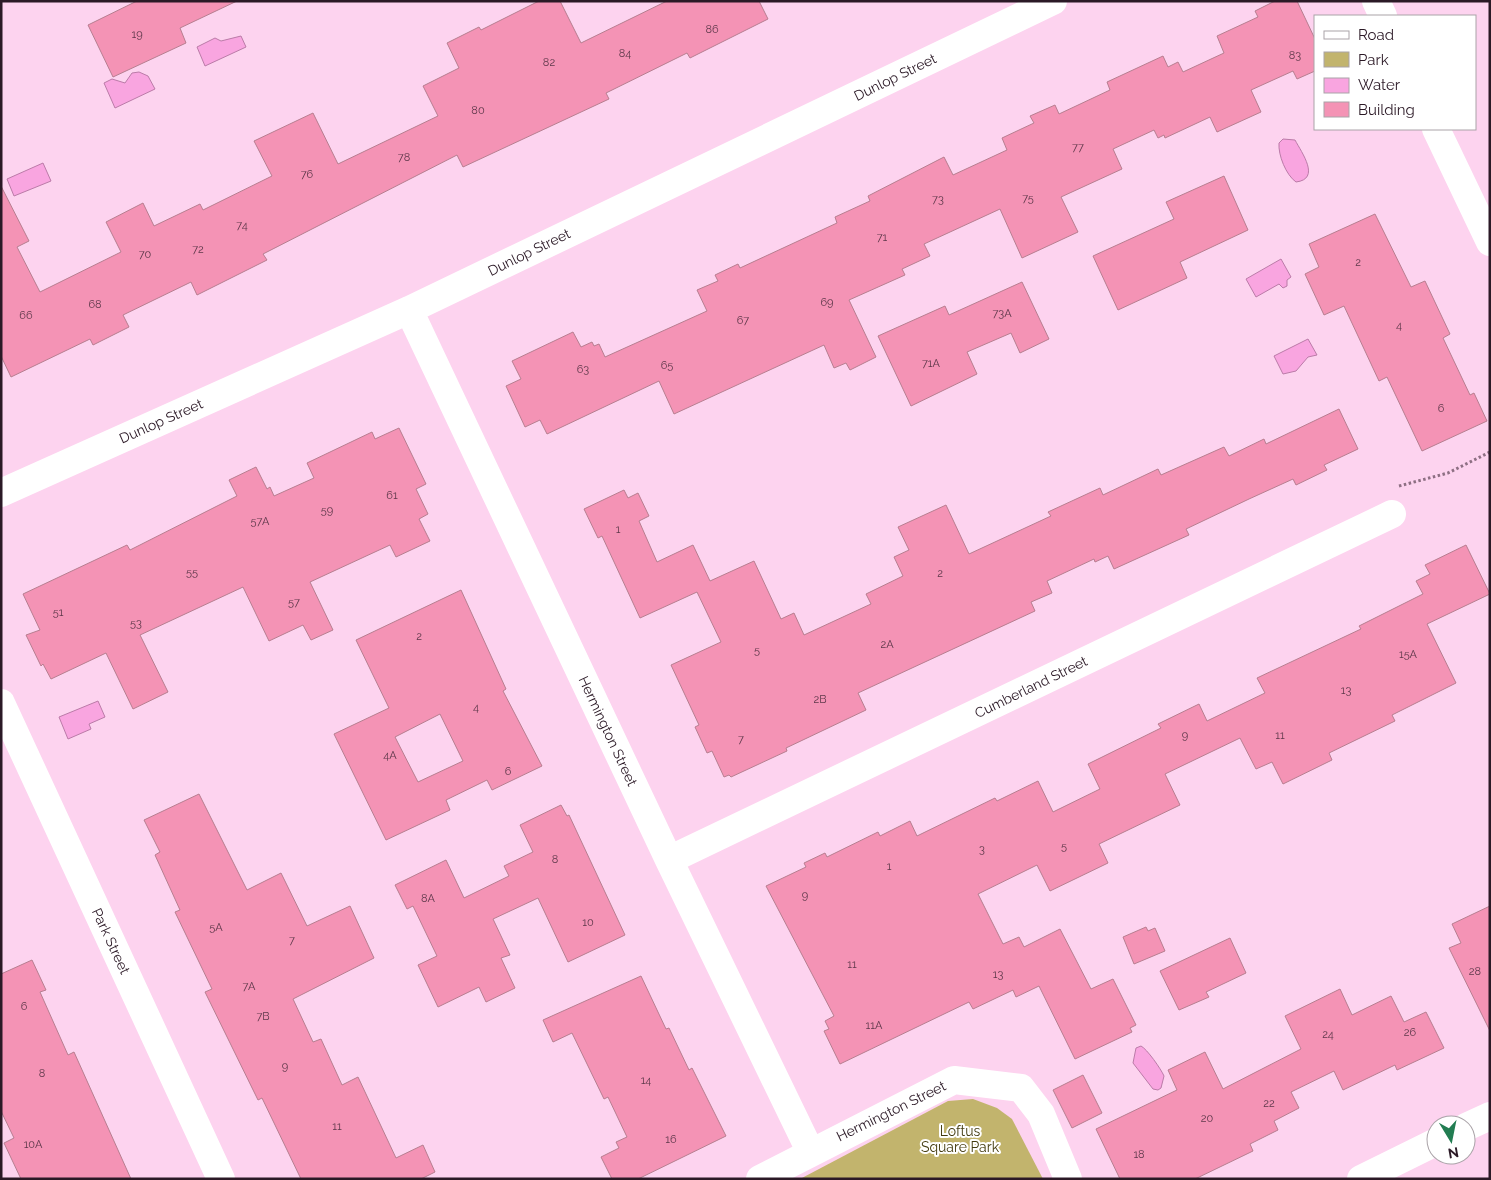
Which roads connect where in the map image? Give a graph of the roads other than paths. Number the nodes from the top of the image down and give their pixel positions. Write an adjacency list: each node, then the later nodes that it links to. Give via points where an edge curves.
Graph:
1 (1053, 1): 6 (street, Dunlop Street)
2 (1376, 1): 3 (street)
3 (1383, 15)
4 (1436, 130): 5 (street)
5 (1490, 242)
6 (409, 310): 7 (street, Dunlop Street); 10 (street, Hermington Street)
7 (1, 493)
8 (1392, 514): 10 (street, Cumberland Street)
9 (1, 704): 15 (street, Park Street)
10 (669, 860): 14 (street, Hermington Street)
11 (1490, 1116): 12 (street)
12 (1476, 1122)
13 (1426, 1147): 18 (street)
14 (810, 1152): 16 (street, Hermington Street); 17 (street, Hermington Street, via 954,1080 964,1081 1021,1088 1040,1114)
15 (221, 1179)
16 (760, 1179)
17 (1068, 1179)
18 (1361, 1179)

